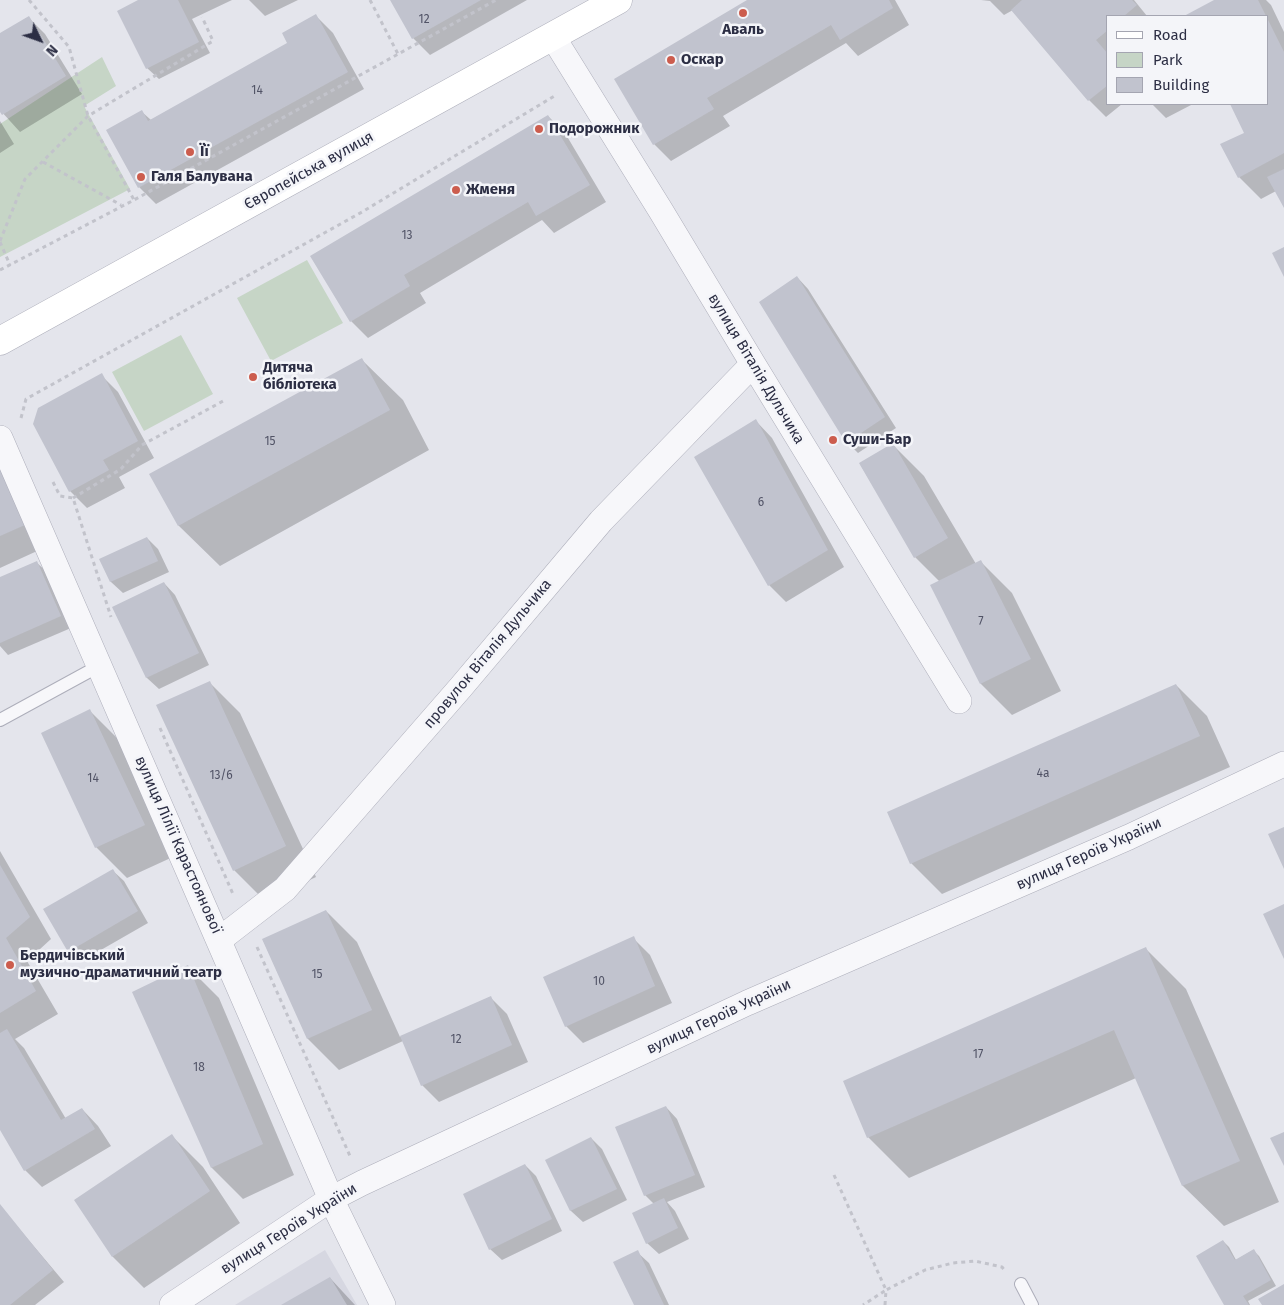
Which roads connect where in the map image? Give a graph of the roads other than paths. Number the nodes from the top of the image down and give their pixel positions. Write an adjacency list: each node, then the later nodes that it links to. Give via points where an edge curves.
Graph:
1 (618, 0): 2 (street, Європейська вулиця)
2 (553, 37): 3 (street, Європейська вулиця); 4 (street, вулиця Віталія Дульчика)
3 (0, 341)
4 (753, 364): 7 (street, вулиця Віталія Дульчика); 10 (street, провулок Віталія Дульчика, via 601,521 285,889)
5 (0, 438): 6 (street, вулиця Лілії Карастоянової)
6 (99, 666): 8 (lane); 10 (street, вулиця Лілії Карастоянової)
7 (960, 701)
8 (0, 720)
9 (1284, 764): 11 (street, вулиця Героїв України, via 1129,837 747,1003)
10 (219, 940): 11 (street, вулиця Лілії Карастоянової)
11 (332, 1199): 13 (street, вулиця Героїв України); 14 (street, вулиця Лілії Карастоянової)
12 (1020, 1284): 15 (lane)
13 (172, 1305)
14 (383, 1305)
15 (1032, 1305)

